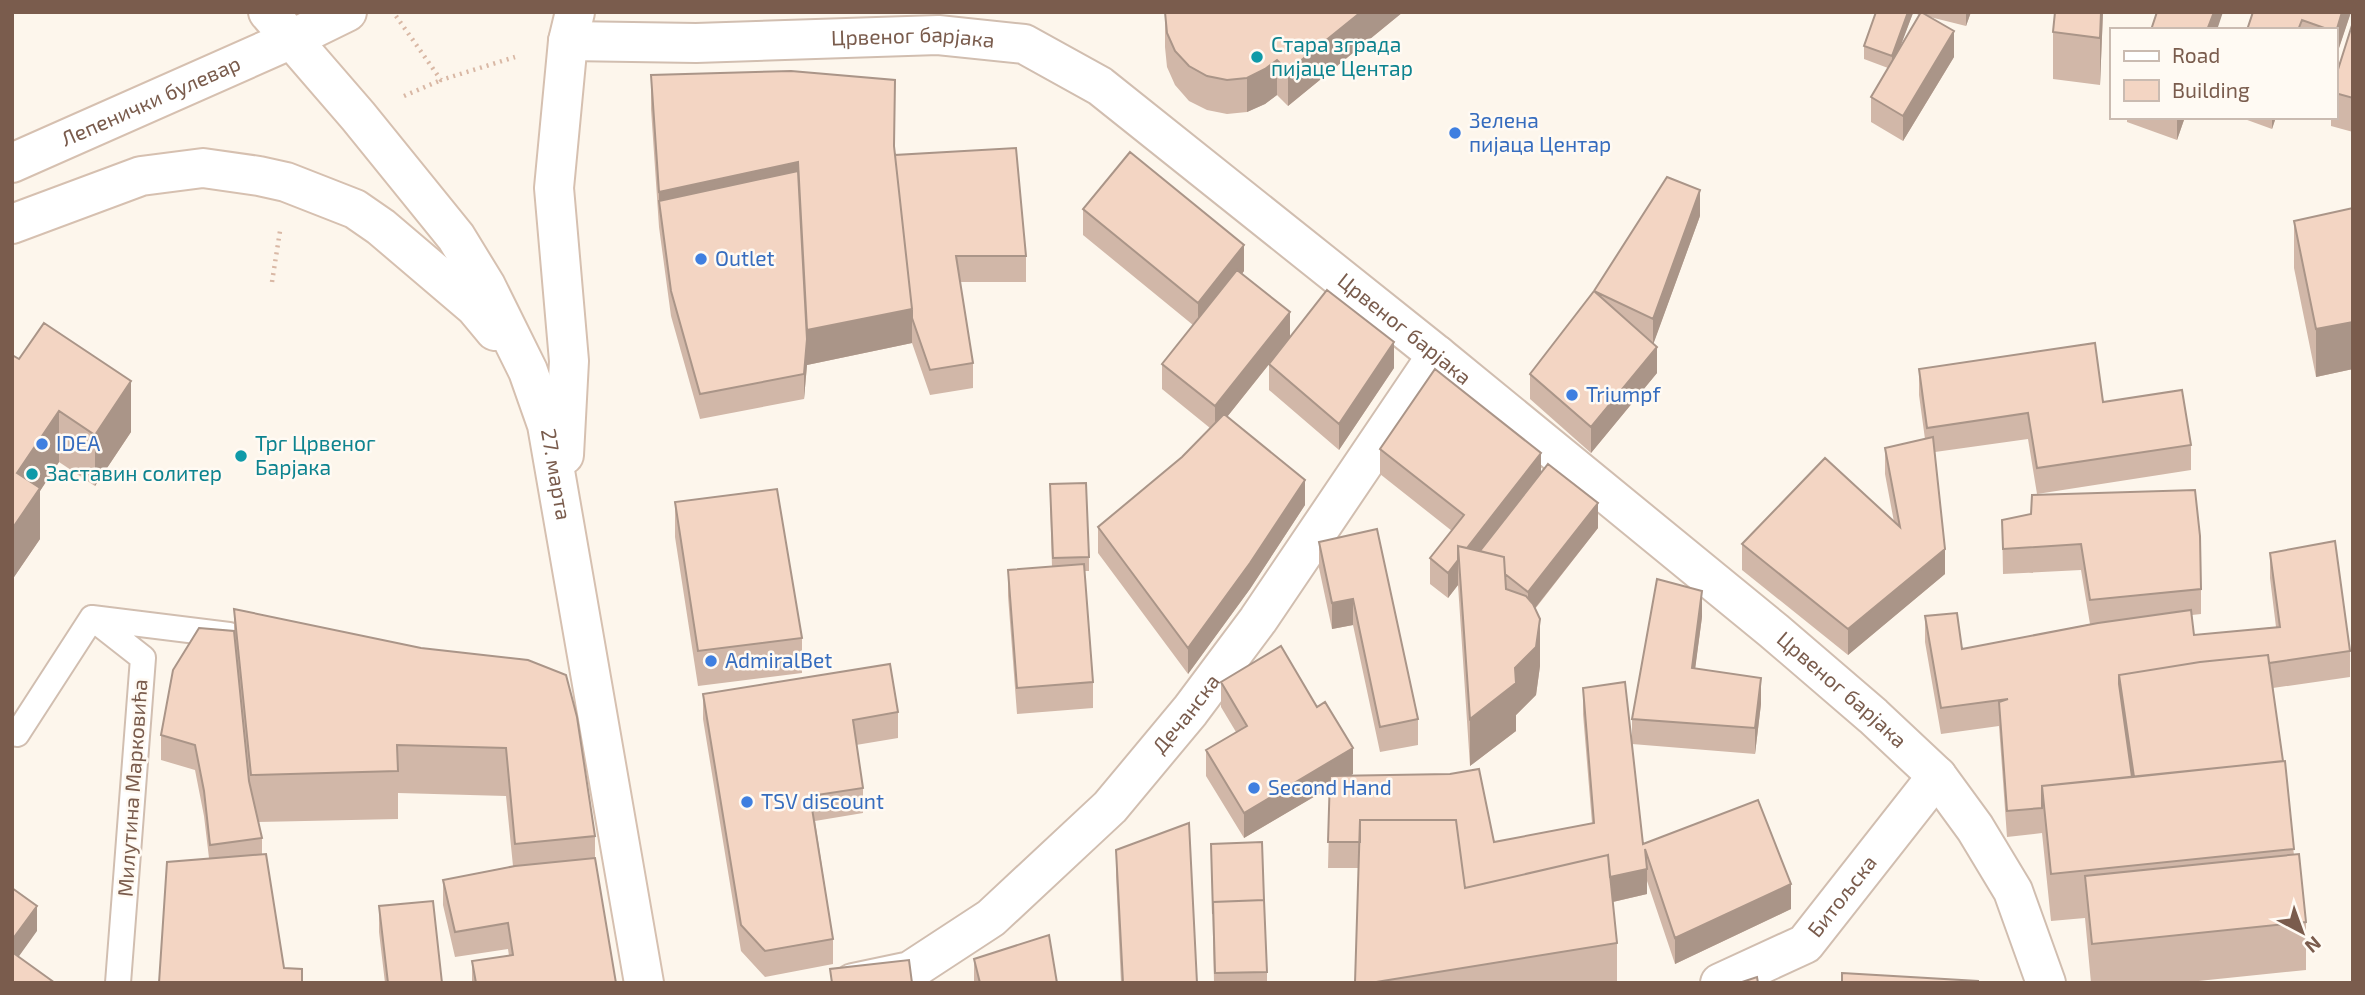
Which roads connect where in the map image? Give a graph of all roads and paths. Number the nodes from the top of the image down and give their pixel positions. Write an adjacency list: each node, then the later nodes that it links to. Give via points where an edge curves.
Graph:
1 (347, 12): 3 (street, Лепенички булевар)
2 (394, 12): 4 (path, via 441,80)
3 (280, 26): 5 (street, Лепенички булевар); 8 (street, 27. марта, via 456,237)
4 (572, 27): 7 (street, Црвеног барјака, via 696,43 938,35 1024,44 1100,86); 9 (street, via 554,188 569,361)
5 (12, 163)
6 (12, 224): 8 (street, via 141,176 203,168 286,182 355,209 381,227 475,307)
7 (1437, 355): 13 (street, Црвеног барјака, via 1774,631); 16 (street, Дечанска, via 1258,620 1110,807 990,918 910,971)
8 (528, 371): 9 (street, 27. марта, via 547,425)
9 (562, 506): 15 (street, 27. марта, via 581,677)
10 (92, 618): 11 (lane); 12 (lane); 14 (lane, Милутина Марковића, via 143,658)
11 (258, 638)
12 (14, 736)
13 (1937, 776): 17 (street, Битољска, via 1805,944); 18 (street, Црвеног барјака, via 2012,891)
14 (118, 983)
15 (644, 983)
16 (853, 983)
17 (1720, 983)
18 (2046, 983)

